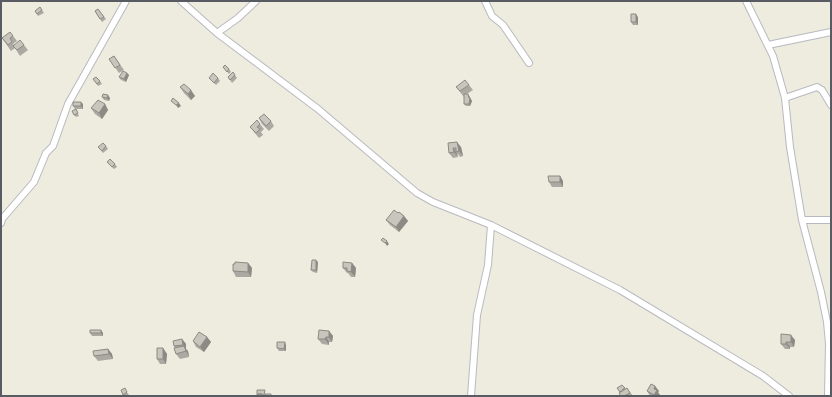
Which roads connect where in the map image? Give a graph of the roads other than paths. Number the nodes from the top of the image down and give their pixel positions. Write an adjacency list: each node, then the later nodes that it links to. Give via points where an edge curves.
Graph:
1 (126, 1): 14 (street, via 68,104 53,146 46,153 34,182)
2 (180, 1): 7 (street)
3 (256, 1): 7 (street, via 238,18)
4 (485, 1): 9 (street, via 492,16 503,25)
5 (746, 1): 8 (street)
6 (831, 32): 8 (street)
7 (216, 33): 15 (street, via 318,109 417,193)
8 (768, 45): 10 (street)
9 (529, 63)
10 (785, 98): 11 (street, via 816,87 822,90); 12 (street)
11 (831, 105)
12 (802, 220): 13 (street); 18 (street, via 827,322)
13 (831, 220)
14 (1, 223)
15 (491, 225): 16 (street, via 488,264 477,315); 17 (street, via 620,290 763,376)
16 (470, 396)
17 (789, 396)
18 (828, 396)

